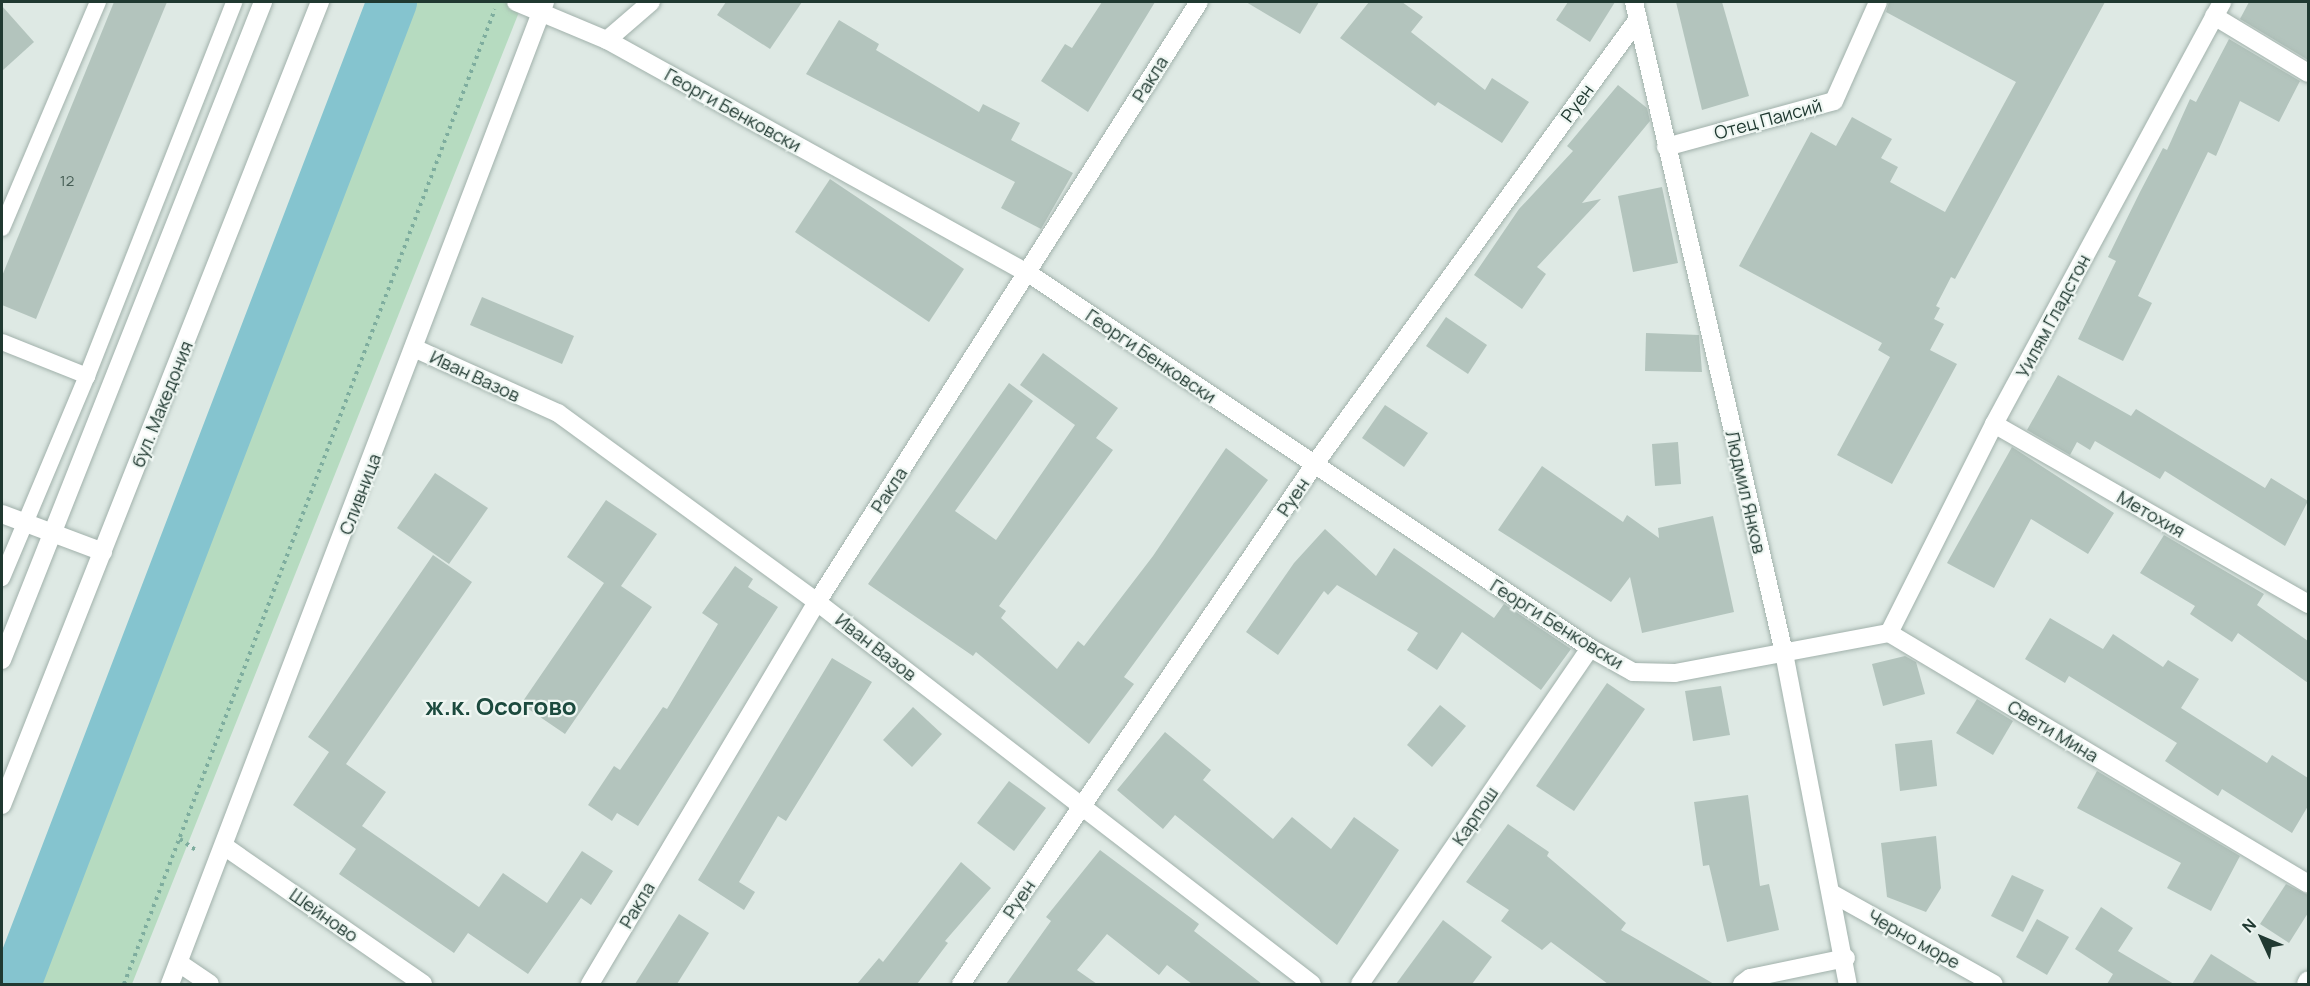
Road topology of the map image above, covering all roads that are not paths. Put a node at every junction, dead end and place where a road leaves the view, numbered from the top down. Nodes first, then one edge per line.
1 (98, 2) edge
2 (234, 2) edge
3 (263, 2) edge
4 (320, 2) edge
5 (516, 2) edge
6 (651, 2) edge
7 (1199, 2) edge
8 (1878, 2) edge
9 (543, 7) edge
10 (2218, 9) edge
11 (1636, 10) edge
12 (607, 40) junction
13 (2308, 73) edge
14 (1666, 147) junction
15 (2, 228) edge
16 (1028, 273) junction
17 (2, 342) edge
18 (416, 348) junction
19 (87, 376) junction
20 (1994, 424) junction
21 (1314, 465) junction
22 (2, 514) edge
23 (23, 524) junction
24 (51, 535) junction
25 (104, 552) junction
26 (2, 578) edge
27 (817, 602) junction
28 (2308, 604) edge
29 (1889, 633) junction
30 (1590, 648) junction
31 (1784, 653) junction
32 (2, 655) edge
33 (2, 805) edge
34 (1082, 806) junction
35 (224, 846) junction
36 (2308, 884) edge
37 (1833, 894) junction
38 (1846, 958) junction
39 (179, 963) junction
40 (2308, 980) edge
41 (170, 984) edge
42 (210, 984) edge
43 (423, 984) edge
44 (590, 984) edge
45 (961, 984) edge
46 (1312, 984) edge
47 (1360, 984) edge
48 (1742, 984) edge
49 (1848, 984) edge
50 (1994, 984) edge
51 (2306, 984) edge

1 - 15 lane
2 - 19 lane
3 - 24 street
4 - 25 street, бул. Македония
5 - 9 street, Георги Бенковски
6 - 12 street
7 - 16 street, Ракла
8 - 14 street, Отец Паисий
9 - 12 street, Георги Бенковски
9 - 18 street, Сливница
10 - 13 street
10 - 20 street, Уилям Гладстон
11 - 14 street, Людмил Янков
11 - 21 street, Руен
12 - 16 street, Георги Бенковски
14 - 31 street, Людмил Янков
16 - 21 street, Георги Бенковски
16 - 27 street, Ракла
17 - 19 lane
18 - 27 street, Иван Вазов
18 - 35 street, Сливница
19 - 23 lane
20 - 28 street, Метохия
20 - 29 street, Уилям Гладстон
21 - 30 street, Георги Бенковски
21 - 34 street, Руен
22 - 23 street
23 - 24 street
23 - 26 lane
24 - 25 street
24 - 32 street
25 - 33 street, бул. Македония
27 - 34 street, Иван Вазов
27 - 44 street, Ракла
29 - 31 street
29 - 36 street, Свети Мина
30 - 31 street, Георги Бенковски
30 - 47 street, Карпош
31 - 37 street, Людмил Янков
34 - 45 street, Руен
34 - 46 street, Иван Вазов
35 - 39 street, Сливница
35 - 43 street, Шейново
37 - 38 street, Людмил Янков
37 - 50 street, Черно море
38 - 48 street
38 - 49 street, Людмил Янков
39 - 41 street, Сливница
39 - 42 street
40 - 51 street

